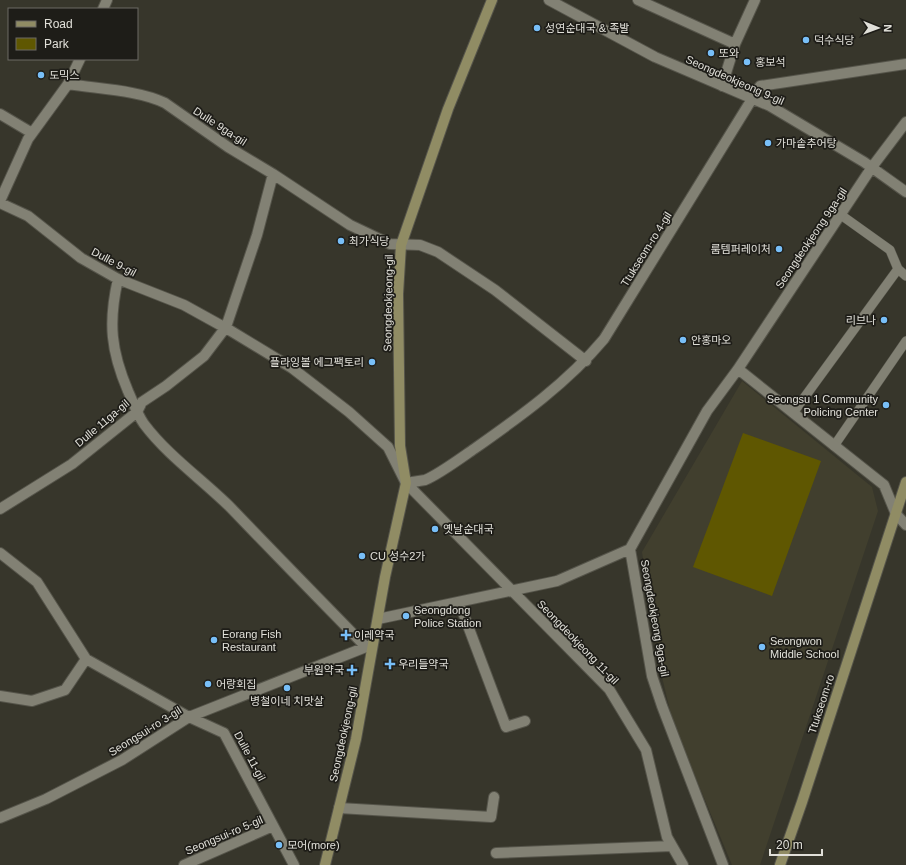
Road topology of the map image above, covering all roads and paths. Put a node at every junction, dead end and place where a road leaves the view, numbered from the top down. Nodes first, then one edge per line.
1 (492, 0) edge
2 (549, 0) edge
3 (638, 0) edge
4 (755, 0) edge
5 (735, 44) junction
6 (80, 60) edge
7 (906, 64) edge
8 (68, 84) junction
9 (722, 86) junction
10 (753, 99) junction
11 (0, 114) edge
12 (906, 122) edge
13 (32, 133) junction
14 (872, 167) junction
15 (273, 174) junction
16 (906, 192) edge
17 (0, 202) edge
18 (841, 215) junction
19 (401, 245) junction
20 (898, 269) junction
21 (906, 276) edge
22 (118, 279) junction
23 (226, 327) junction
24 (906, 341) edge
25 (586, 360) junction
26 (738, 369) junction
27 (137, 412) junction
28 (793, 413) junction
29 (834, 446) junction
30 (906, 482) edge
31 (406, 483) junction
32 (0, 509) edge
33 (896, 514) junction
34 (906, 525) edge
35 (630, 549) junction
36 (0, 553) edge
37 (513, 591) junction
38 (459, 602) junction
39 (378, 618) junction
40 (370, 645) junction
41 (86, 659) junction
42 (0, 696) edge
43 (189, 717) junction
44 (525, 721) dead end
45 (494, 797) dead end
46 (339, 808) junction
47 (0, 818) edge
48 (274, 826) junction
49 (672, 846) junction
50 (496, 853) dead end
51 (184, 865) edge
52 (294, 865) edge
53 (325, 865) edge
54 (683, 865) edge
55 (724, 865) edge
56 (780, 865) edge

1 - 19 street, Seongdeokjeong-gil
2 - 9 street, Seongdeokjeong 9-gil
3 - 5 street
4 - 5 street
5 - 9 street
6 - 8 street
7 - 10 street, Ttukseom-ro 4-gil
8 - 13 street
8 - 15 street, Dulle 9ga-gil
9 - 10 street, Seongdeokjeong 9-gil
10 - 14 street, Seongdeokjeong 9-gil
10 - 25 street, Ttukseom-ro 4-gil
11 - 13 street
12 - 14 street, Seongdeokjeong 9ga-gil
13 - 17 street
14 - 16 street, Seongdeokjeong 9-gil
14 - 18 street, Seongdeokjeong 9ga-gil
15 - 19 street, Dulle 9ga-gil
15 - 23 street
17 - 22 street, Dulle 9-gil
18 - 20 lane
18 - 26 street, Seongdeokjeong 9ga-gil
19 - 25 street, Dulle 9ga-gil
19 - 31 street, Seongdeokjeong-gil
20 - 21 lane
20 - 28 lane
22 - 23 street, Dulle 9-gil
22 - 27 street
23 - 27 street, Dulle 11ga-gil
23 - 31 street, Dulle 9-gil
24 - 29 lane
25 - 31 street, Ttukseom-ro 4-gil
26 - 28 street
26 - 35 street, Seongdeokjeong 9ga-gil
27 - 32 street, Dulle 11ga-gil
27 - 40 street
28 - 29 street
29 - 33 street
30 - 33 street, Ttukseom-ro
31 - 37 street, Seongdeokjeong 11-gil
31 - 39 street, Seongdeokjeong-gil
33 - 34 street
33 - 56 street, Ttukseom-ro
35 - 37 street, Seongdeokjeong 11-gil
35 - 55 street, Seongdeokjeong 9ga-gil
36 - 41 street, Dulle 11-gil
37 - 38 street
37 - 49 street, Seongdeokjeong 11-gil
38 - 39 street
38 - 44 street
39 - 40 street, Seongdeokjeong-gil
40 - 43 street, Seongsui-ro 3-gil
40 - 46 street, Seongdeokjeong-gil
41 - 42 street
41 - 43 street, Dulle 11-gil
43 - 47 street, Seongsui-ro 3-gil
43 - 48 street, Dulle 11-gil
45 - 46 street
46 - 53 street, Seongdeokjeong-gil
48 - 51 street, Seongsui-ro 5-gil
48 - 52 street, Dulle 11-gil
49 - 50 street
49 - 54 street, Seongdeokjeong 11-gil

